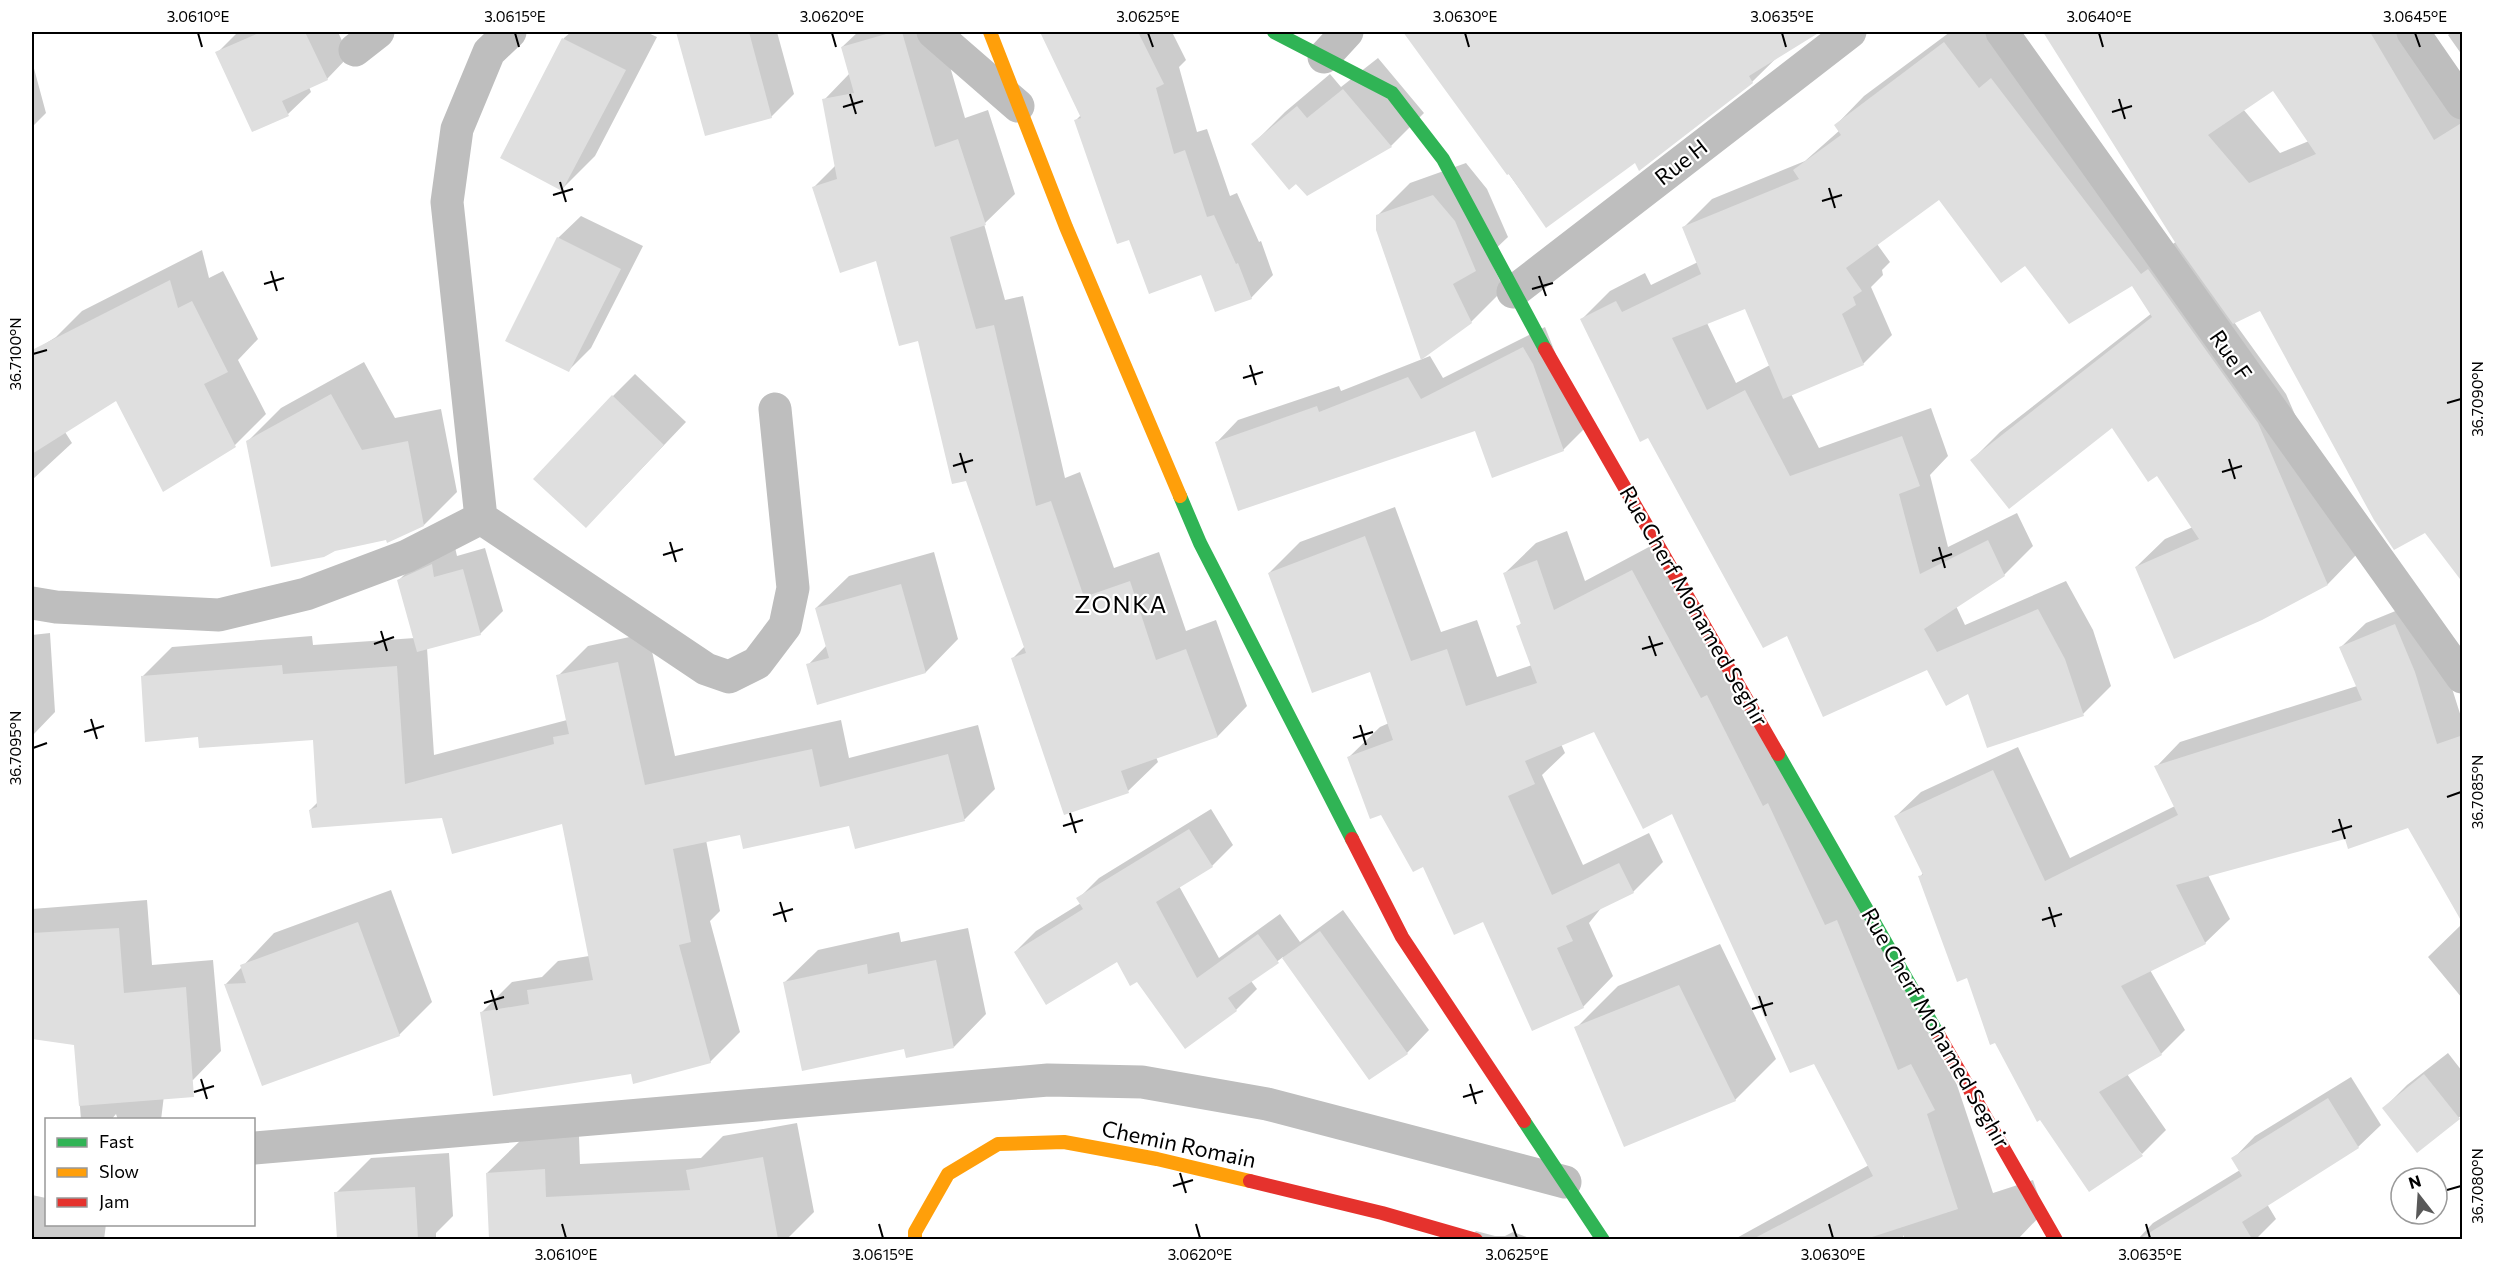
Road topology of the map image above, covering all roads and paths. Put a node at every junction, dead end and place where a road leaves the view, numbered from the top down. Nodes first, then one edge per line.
1 (510, 32) edge
2 (933, 32) edge
3 (990, 32) edge
4 (1274, 32) edge
5 (1347, 32) edge
6 (1850, 32) edge
7 (2002, 32) edge
8 (2413, 32) edge
9 (1324, 57) junction
10 (2463, 103) edge
11 (1018, 106) junction
12 (1513, 292) junction
13 (775, 408) dead end
14 (481, 518) junction
15 (32, 603) edge
16 (2463, 677) edge
17 (255, 1148) edge
18 (1565, 1182) junction
19 (915, 1239) edge
20 (1476, 1239) edge
21 (1603, 1239) edge
22 (2056, 1239) edge

1 - 14 street
2 - 11 street
3 - 11 street
4 - 9 street, Rue Cherf Mohamed Seghir
5 - 9 street
6 - 12 street, Rue H
7 - 16 street, Rue F
8 - 10 street
9 - 12 street, Rue Cherf Mohamed Seghir
11 - 18 street
12 - 22 street, Rue Cherf Mohamed Seghir
13 - 14 street
14 - 15 street
17 - 18 street
18 - 21 street
19 - 20 street, Chemin Romain

